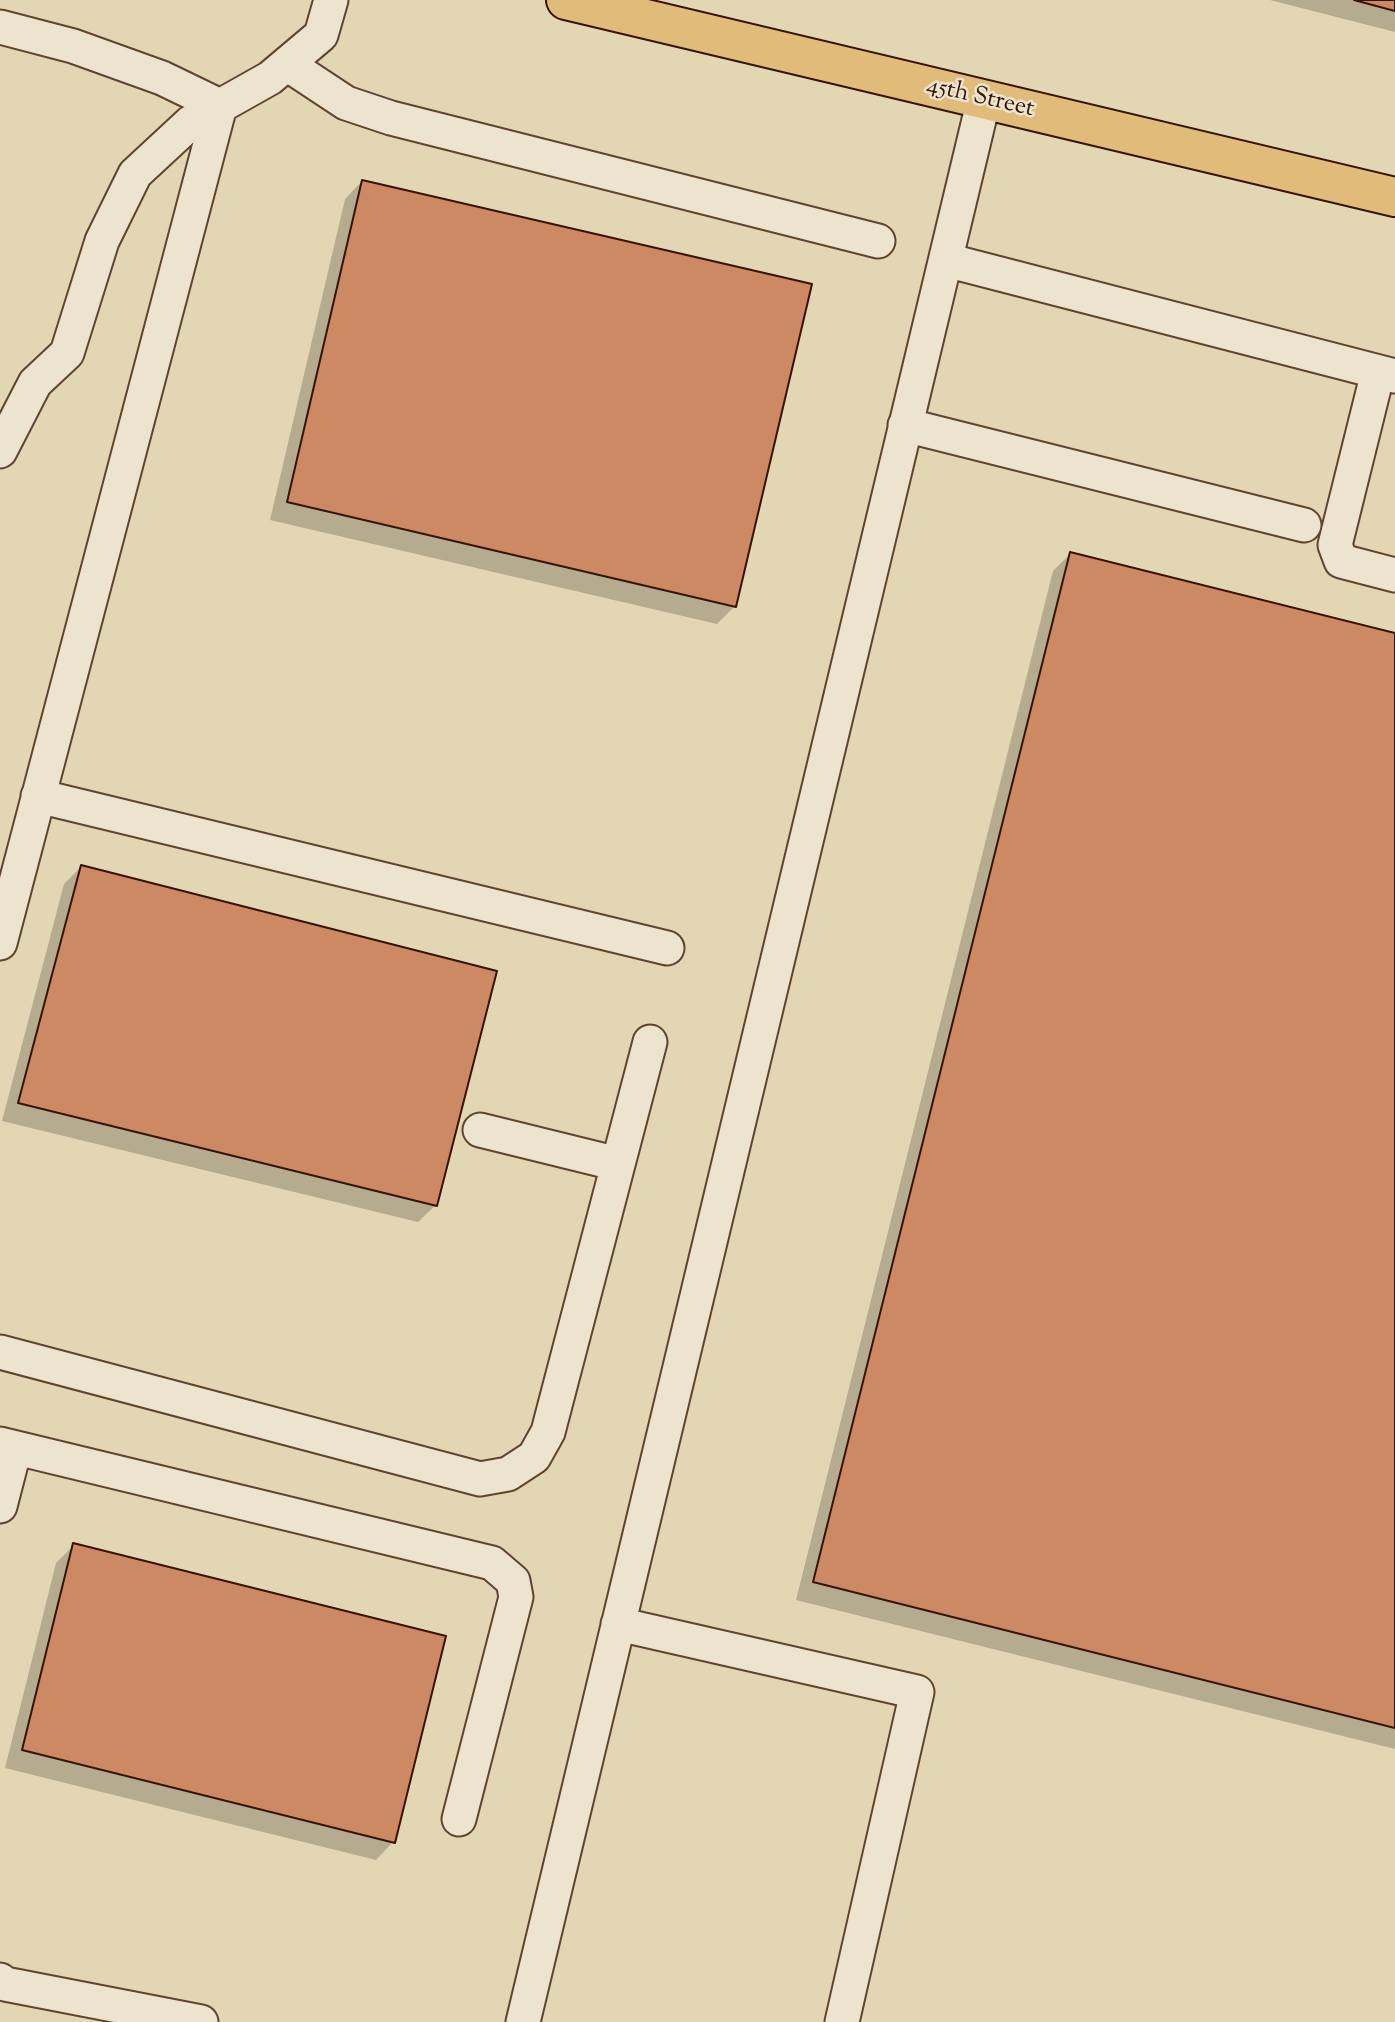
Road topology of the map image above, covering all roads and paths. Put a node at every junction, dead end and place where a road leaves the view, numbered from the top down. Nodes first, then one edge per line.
1 (331, 0) edge
2 (566, 0) edge
3 (0, 27) edge
4 (287, 64) junction
5 (984, 100) junction
6 (220, 106) junction
7 (1395, 197) edge
8 (878, 241) dead end
9 (946, 260) junction
10 (1387, 374) edge
11 (905, 425) junction
12 (0, 451) edge
13 (1304, 525) dead end
14 (1395, 575) edge
15 (38, 796) junction
16 (0, 943) edge
17 (667, 948) dead end
18 (650, 1042) dead end
19 (480, 1130) dead end
20 (618, 1164) junction
21 (0, 1352) edge
22 (7, 1446) edge
23 (0, 1506) edge
24 (618, 1624) junction
25 (459, 1819) dead end
26 (0, 1980) edge
27 (201, 2022) edge
28 (523, 2022) edge
29 (842, 2022) edge

1 - 4 lane
2 - 5 main road, 45th Street
3 - 6 lane
4 - 6 lane
4 - 8 lane
5 - 7 main road, 45th Street
5 - 9 lane
6 - 12 lane
6 - 15 lane
9 - 10 lane
9 - 11 lane
10 - 14 lane
11 - 13 lane
11 - 24 lane
15 - 16 lane
15 - 17 lane
18 - 20 lane
19 - 20 lane
20 - 21 lane
22 - 23 lane
22 - 25 lane
24 - 28 lane
24 - 29 lane
26 - 27 lane

